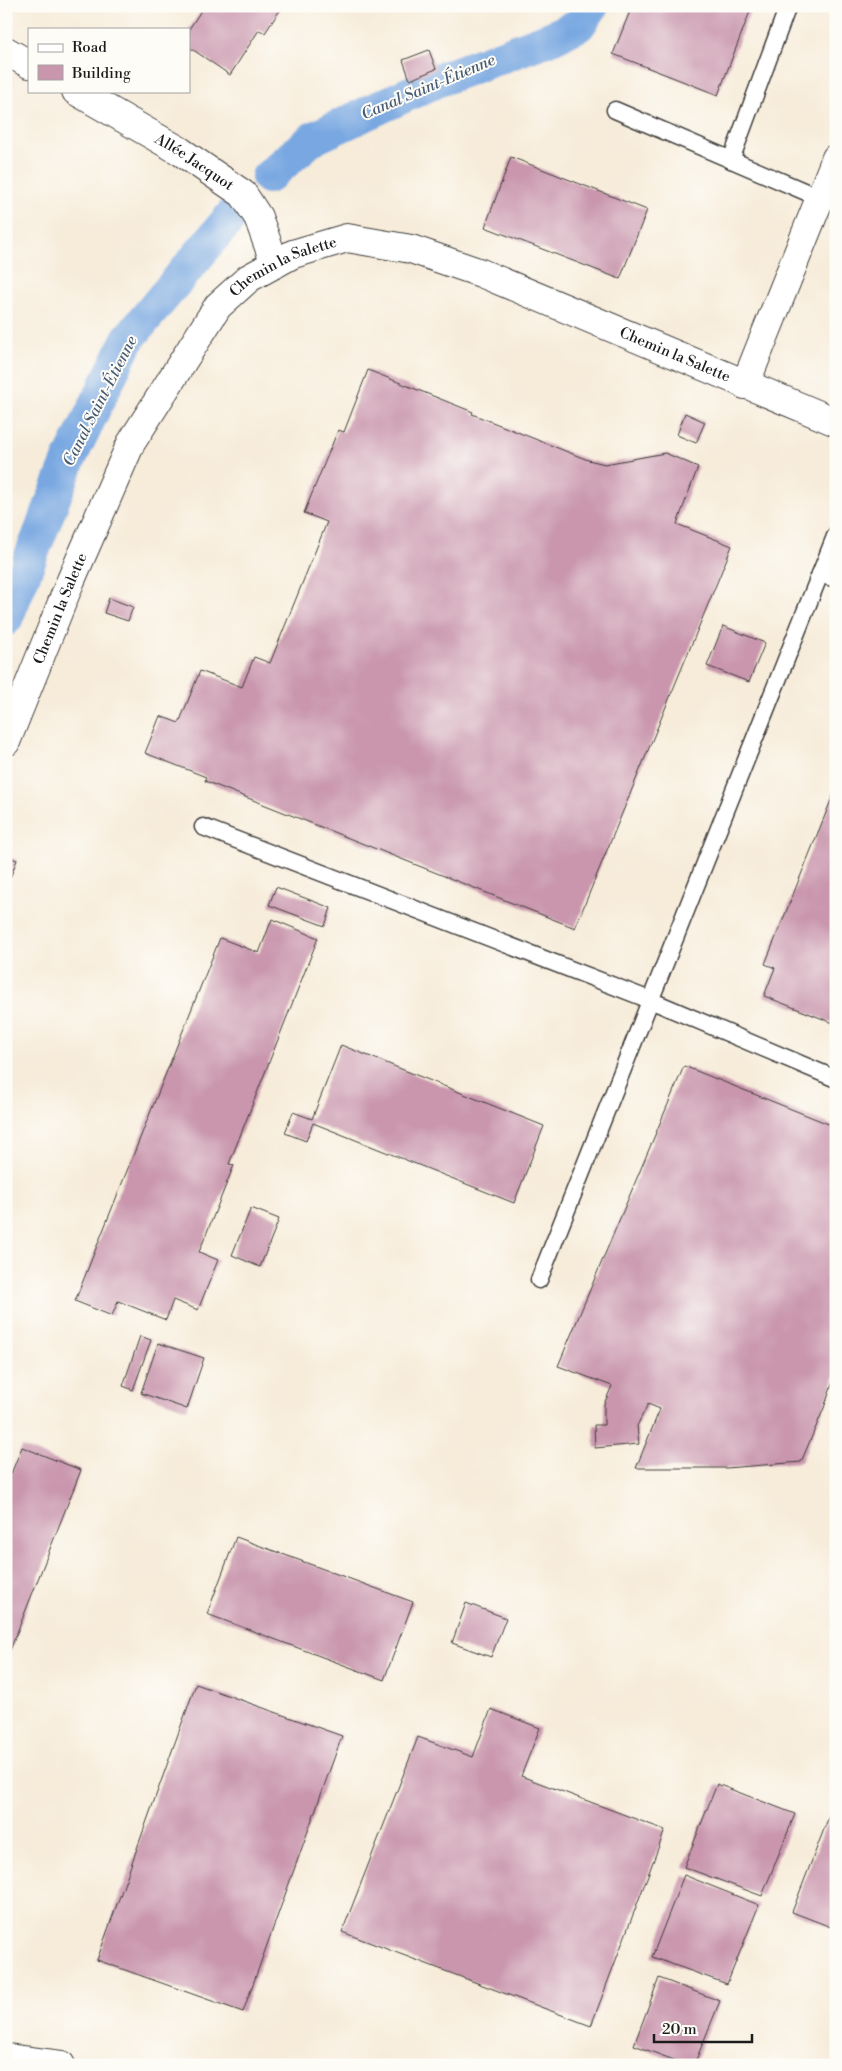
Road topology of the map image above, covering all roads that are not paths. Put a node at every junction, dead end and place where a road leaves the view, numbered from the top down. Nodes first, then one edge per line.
1 (788, 6) edge
2 (6, 51) edge
3 (28, 63) edge
4 (78, 92) edge
5 (615, 110) dead end
6 (836, 158) edge
7 (731, 160) junction
8 (820, 198) junction
9 (274, 264) junction
10 (745, 385) junction
11 (836, 422) edge
12 (836, 534) edge
13 (820, 574) junction
14 (836, 579) edge
15 (6, 742) edge
16 (203, 827) dead end
17 (650, 1000) junction
18 (836, 1079) edge
19 (539, 1280) dead end
20 (6, 2058) edge
21 (61, 2065) edge

1 - 7 lane
2 - 3 street
4 - 9 street, Allée Jacquot
5 - 7 lane
6 - 8 street
7 - 8 lane
8 - 10 street
9 - 10 street, Chemin la Salette
9 - 15 street, Chemin la Salette
10 - 11 street, Chemin la Salette
12 - 13 lane
13 - 14 lane
13 - 17 lane
16 - 17 lane
17 - 18 lane
17 - 19 lane
20 - 21 street

